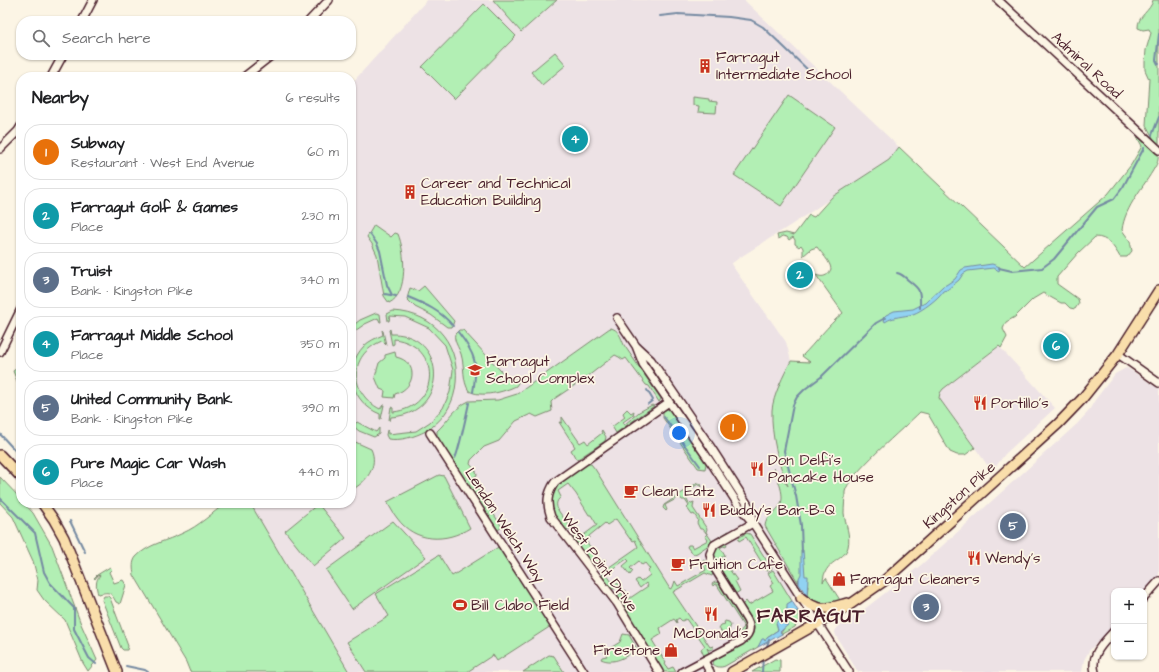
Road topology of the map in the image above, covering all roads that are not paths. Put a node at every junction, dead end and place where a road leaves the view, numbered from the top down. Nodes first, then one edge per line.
1 (93, 0) edge
2 (329, 0) edge
3 (998, 0) edge
4 (85, 16) edge
5 (314, 16) edge
6 (60, 60) edge
7 (266, 60) edge
8 (54, 72) edge
9 (250, 72) edge
10 (16, 132) edge
11 (0, 149) edge
12 (1159, 150) edge
13 (1159, 290) edge
14 (16, 318) edge
15 (617, 318) dead end
16 (636, 346) junction
17 (0, 352) edge
18 (1118, 354) junction
19 (1159, 383) edge
20 (669, 402) junction
21 (430, 433) dead end
22 (0, 455) edge
23 (16, 472) edge
24 (46, 508) edge
25 (753, 523) junction
26 (1159, 581) edge
27 (1147, 595) edge
28 (803, 599) junction
29 (856, 601) junction
30 (818, 624) junction
31 (1111, 634) edge
32 (704, 661) junction
33 (1094, 668) edge
34 (117, 672) edge
35 (584, 672) edge
36 (659, 672) edge
37 (682, 672) edge
38 (710, 672) edge
39 (732, 672) edge
40 (849, 672) edge

1 - 4 street
2 - 5 street
3 - 12 street, Admiral Road
6 - 8 street
7 - 9 street
10 - 11 street
13 - 18 main road, Kingston Pike
14 - 17 street
15 - 16 street
16 - 20 street
16 - 25 street
18 - 19 street
18 - 29 main road, Kingston Pike
20 - 25 street
20 - 36 street, West Point Drive
21 - 35 street, Lendon Welch Way
22 - 23 main road
24 - 34 main road
25 - 28 street
25 - 32 street
26 - 27 street
28 - 29 main road
28 - 30 street
29 - 30 main road, Kingston Pike
30 - 39 main road, Kingston Pike
30 - 40 street
31 - 33 street
32 - 37 street
32 - 38 street

